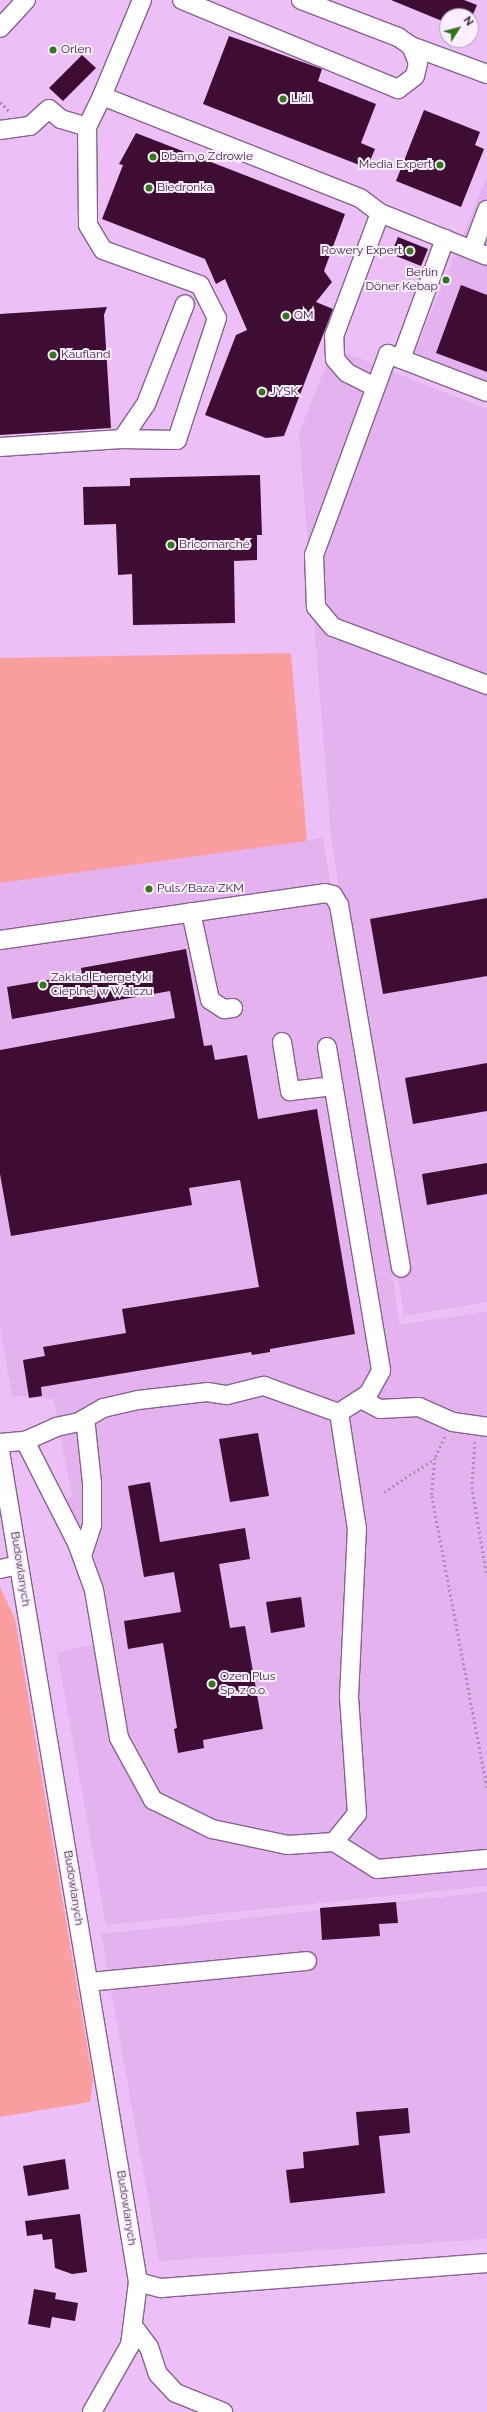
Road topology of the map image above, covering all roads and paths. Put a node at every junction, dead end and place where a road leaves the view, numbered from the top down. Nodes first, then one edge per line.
1 (26, 0) edge
2 (142, 0) edge
3 (182, 0) edge
4 (300, 0) edge
5 (0, 28) edge
6 (411, 46) junction
7 (487, 74) edge
8 (102, 96) junction
9 (88, 127) junction
10 (0, 130) edge
11 (487, 210) edge
12 (380, 213) junction
13 (445, 239) junction
14 (480, 253) edge
15 (185, 304) dead end
16 (401, 359) junction
17 (375, 387) junction
18 (487, 392) edge
19 (122, 439) junction
20 (0, 447) edge
21 (487, 684) edge
22 (191, 912) junction
23 (0, 940) edge
24 (233, 1008) dead end
25 (282, 1042) dead end
26 (327, 1047) dead end
27 (334, 1086) junction
28 (401, 1268) dead end
29 (361, 1399) junction
30 (339, 1414) junction
31 (86, 1418) junction
32 (453, 1422) junction
33 (482, 1426) edge
34 (25, 1441) junction
35 (0, 1444) edge
36 (0, 1451) edge
37 (435, 1458) junction
38 (384, 1492) dead end
39 (82, 1556) junction
40 (19, 1565) junction
41 (0, 1569) edge
42 (487, 1576) edge
43 (487, 1788) edge
44 (334, 1842) junction
45 (487, 1859) edge
46 (306, 1961) dead end
47 (89, 1982) junction
48 (487, 2263) edge
49 (138, 2282) junction
50 (133, 2326) junction
51 (92, 2412) edge
52 (223, 2412) edge

1 - 5 street
2 - 8 street
3 - 6 street
4 - 6 street
6 - 7 street
8 - 9 street
8 - 12 street
9 - 10 street
9 - 19 street
11 - 14 street
12 - 13 street
12 - 17 street
13 - 14 street
13 - 16 street
15 - 19 street
16 - 17 street
16 - 18 street
17 - 21 street
19 - 20 street
22 - 23 street
22 - 24 street
22 - 28 street
25 - 27 street
26 - 27 street
27 - 29 street
29 - 30 street
29 - 32 street
30 - 31 street
30 - 44 street
31 - 34 street
31 - 39 street
32 - 33 street
32 - 37 path
33 - 42 path
34 - 35 street
34 - 39 street
36 - 40 street, Budowlanych
37 - 38 path
37 - 43 path
39 - 44 street
40 - 41 street
40 - 47 street, Budowlanych
44 - 45 street
46 - 47 street
47 - 49 street, Budowlanych
48 - 49 street
49 - 50 street, Budowlanych
50 - 51 street, Budowlanych
50 - 52 street

